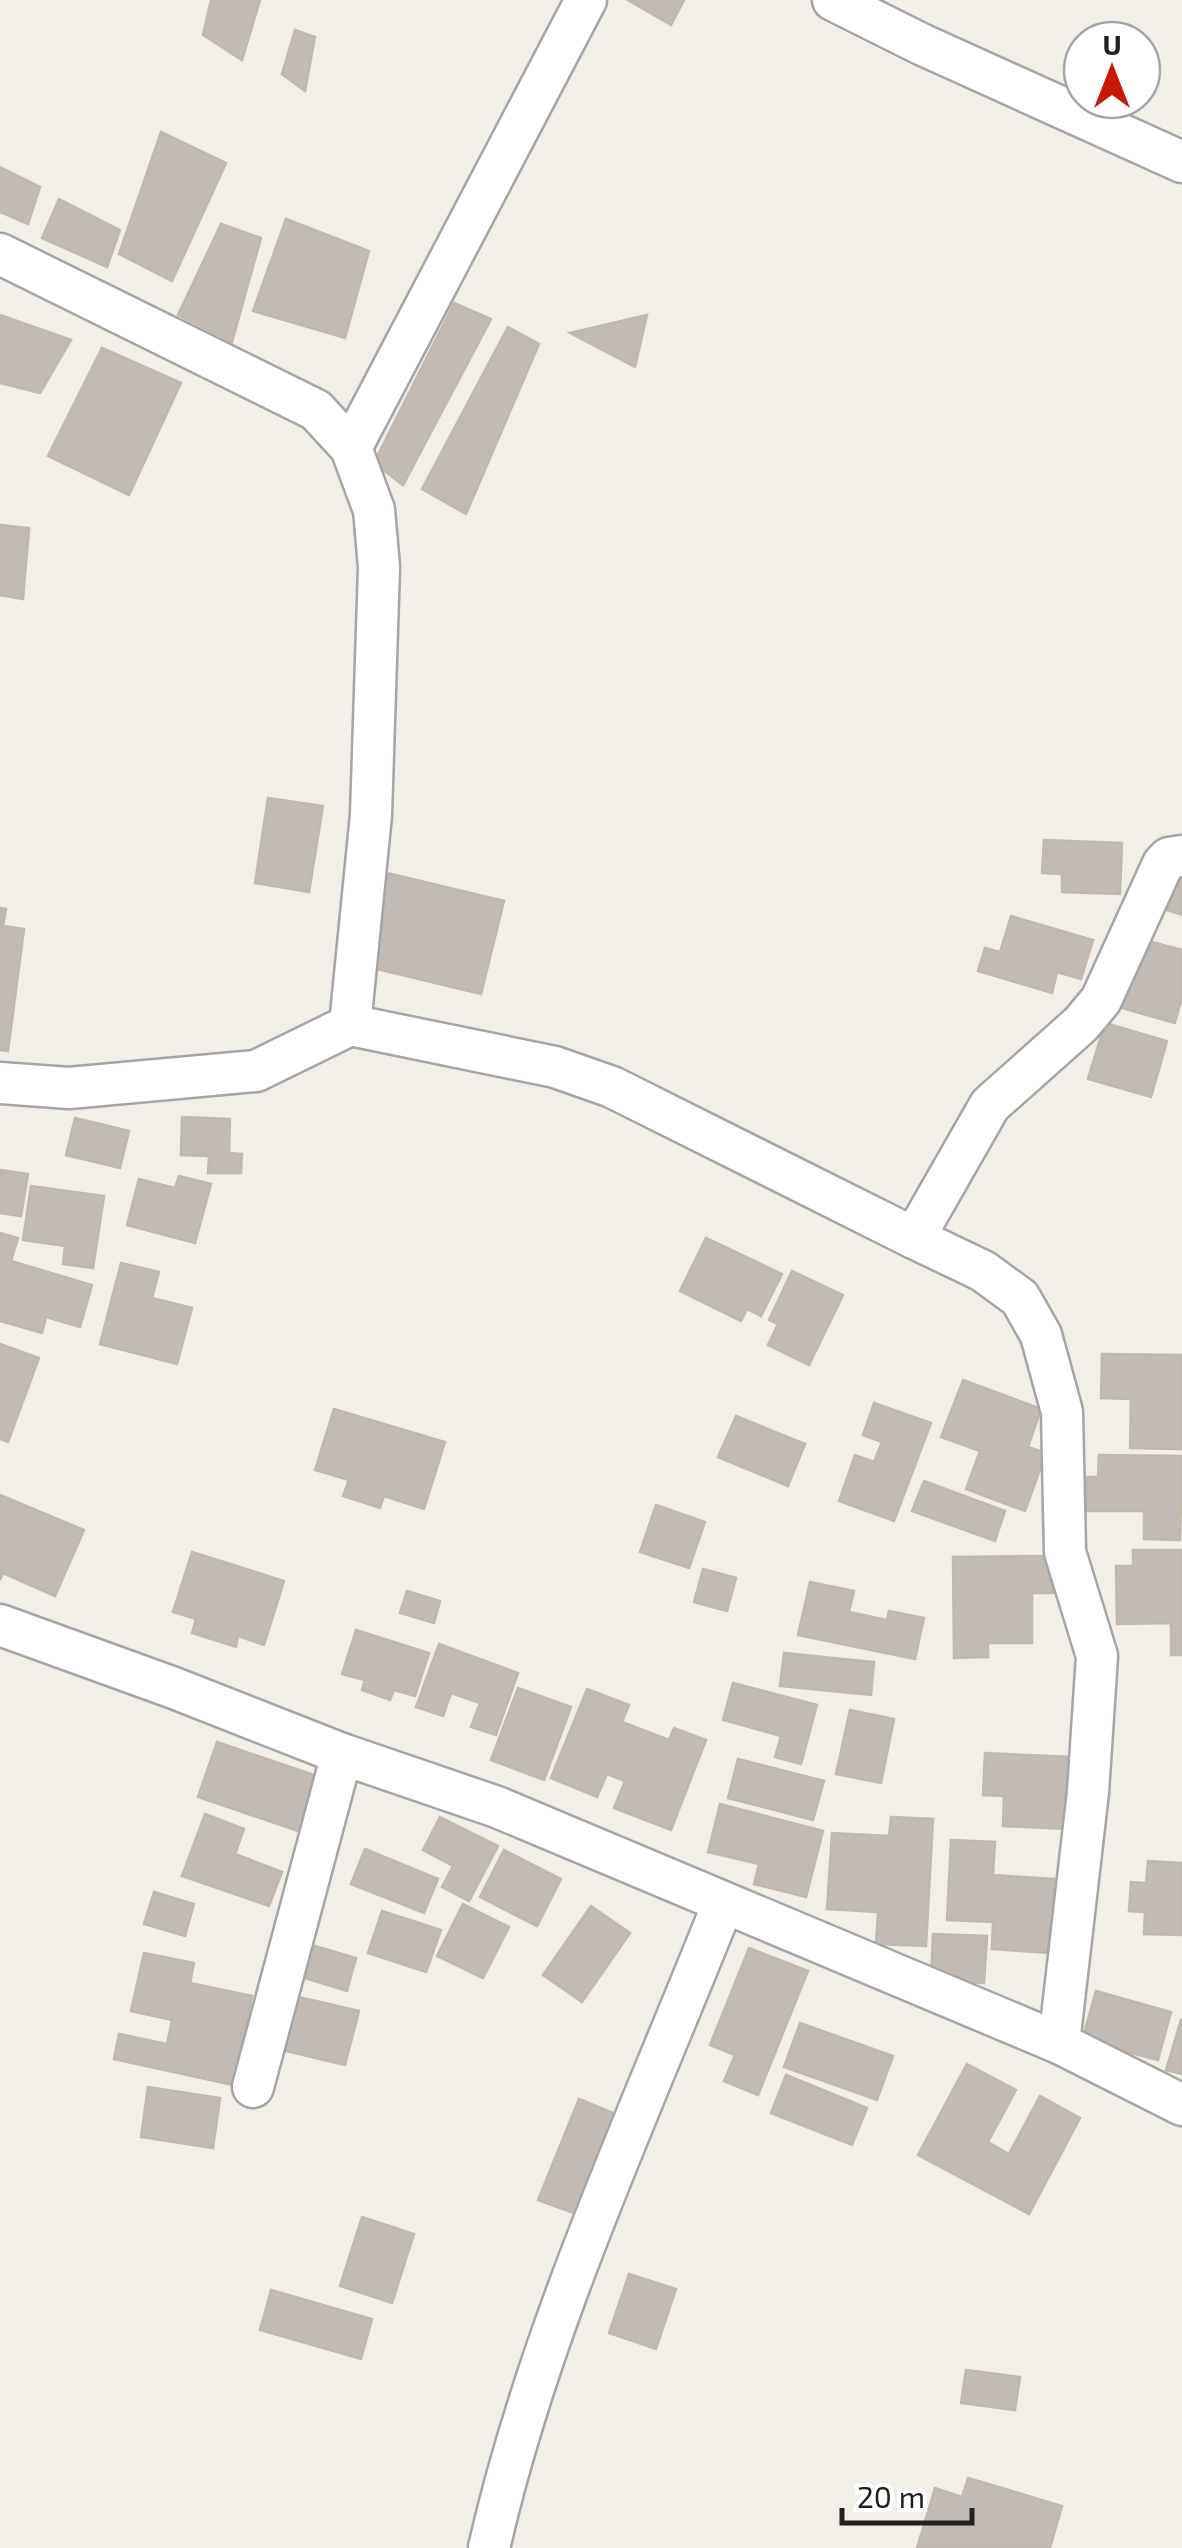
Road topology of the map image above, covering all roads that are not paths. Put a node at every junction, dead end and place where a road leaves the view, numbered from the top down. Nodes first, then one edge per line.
1 (586, 0) edge
2 (833, 0) edge
3 (1182, 162) edge
4 (0, 254) edge
5 (351, 448) junction
6 (1182, 856) edge
7 (350, 1025) junction
8 (0, 1083) edge
9 (914, 1238) junction
10 (0, 1625) edge
11 (342, 1754) junction
12 (724, 1904) junction
13 (1059, 2043) junction
14 (253, 2087) dead end
15 (1182, 2105) edge
16 (489, 2548) edge

1 - 5 street
2 - 3 street
4 - 5 street
5 - 7 street
6 - 9 street
7 - 8 street
7 - 9 street
9 - 13 street
10 - 11 street
11 - 12 street
11 - 14 street
12 - 13 street
12 - 16 street
13 - 15 street

